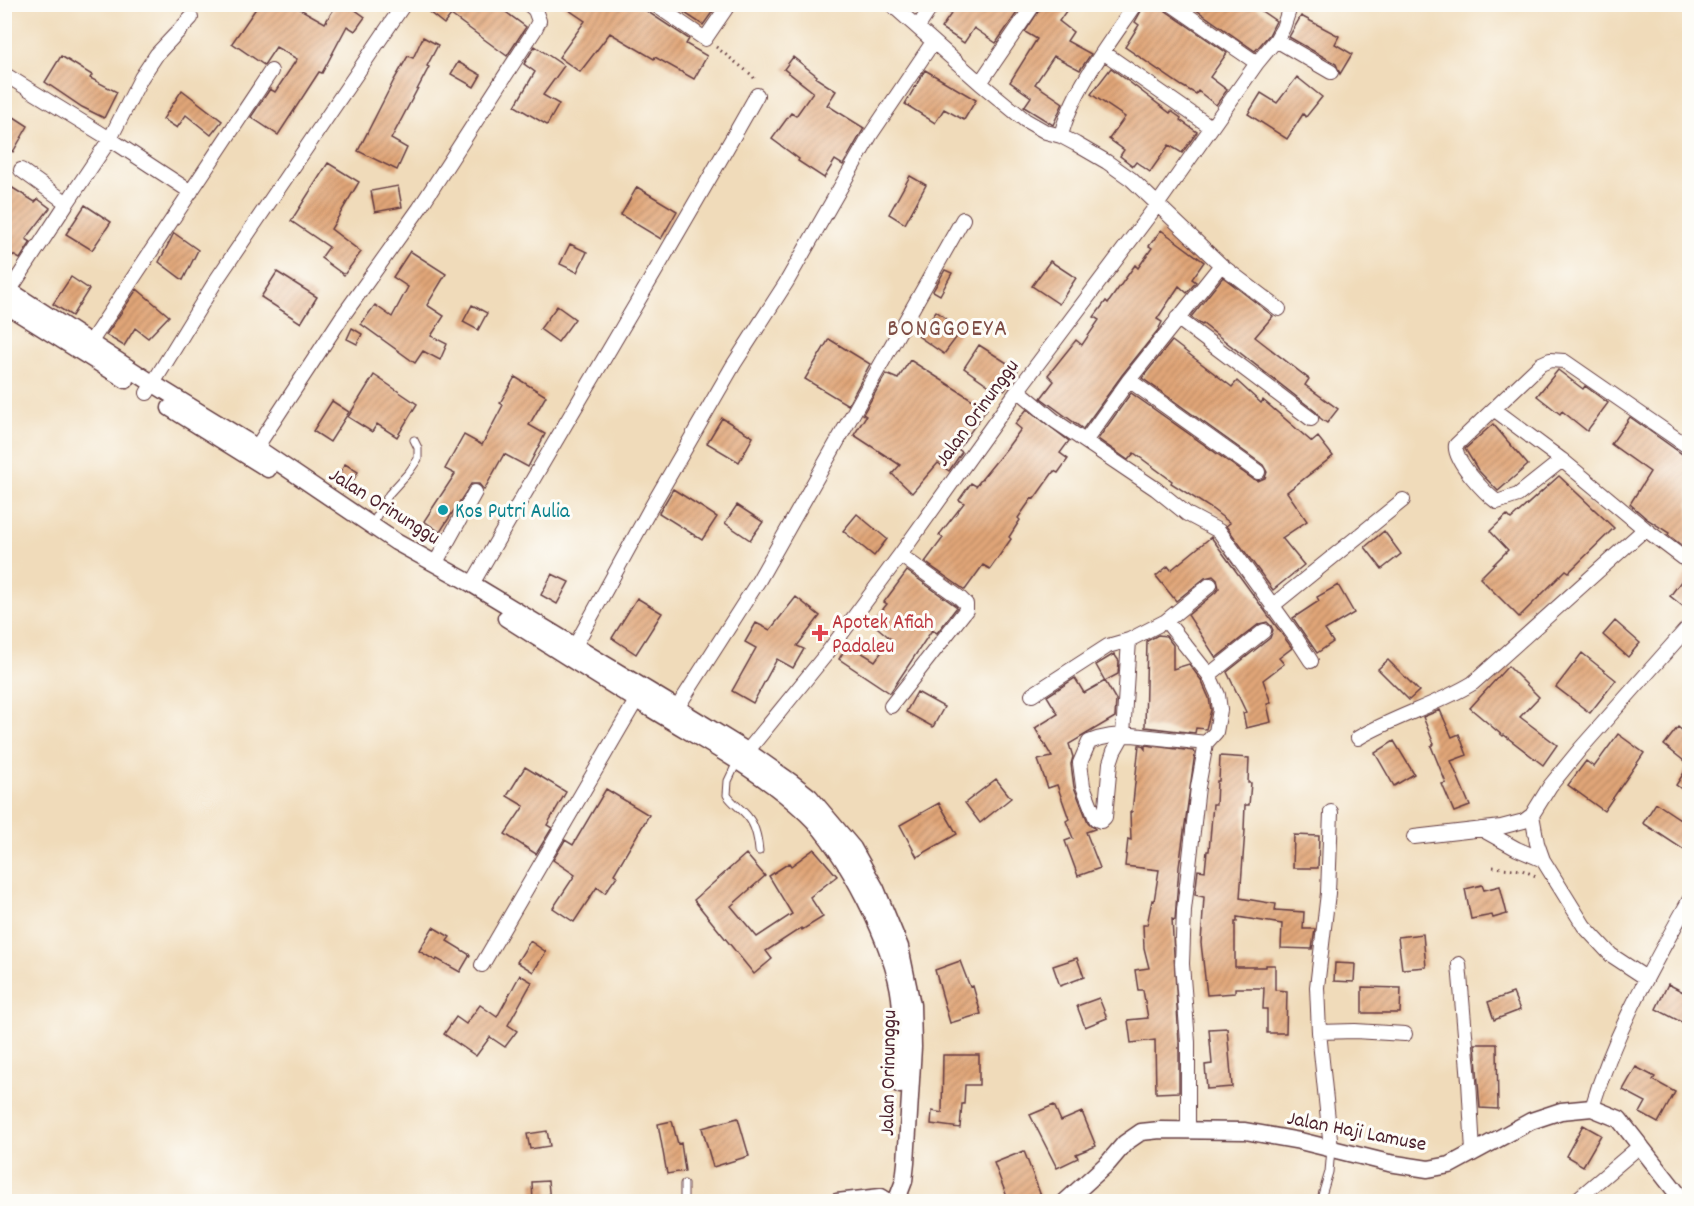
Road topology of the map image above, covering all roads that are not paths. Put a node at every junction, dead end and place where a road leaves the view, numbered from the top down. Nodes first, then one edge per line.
1 (404, 4) edge
2 (528, 4) edge
3 (654, 4) edge
4 (729, 4) edge
5 (891, 4) edge
6 (933, 4) edge
7 (1034, 4) edge
8 (1136, 4) edge
9 (1171, 4) edge
10 (1291, 4) edge
11 (190, 18) dead end
12 (918, 27) junction
13 (1276, 40) junction
14 (933, 42) junction
15 (1103, 51) junction
16 (1257, 63) junction
17 (271, 71) dead end
18 (1331, 72) dead end
19 (4, 74) edge
20 (980, 83) junction
21 (756, 95) road end
22 (1211, 128) junction
23 (1060, 136) junction
24 (110, 139) junction
25 (21, 170) dead end
26 (191, 192) junction
27 (67, 203) junction
28 (1157, 206) junction
29 (963, 219) dead end
30 (1221, 265) junction
31 (6, 294) edge
32 (1279, 309) dead end
33 (1177, 318) junction
34 (90, 343) junction
35 (1128, 380) junction
36 (149, 388) junction
37 (1018, 390) junction
38 (1495, 410) junction
39 (1311, 419) dead end
40 (414, 440) dead end
41 (1086, 440) junction
42 (256, 448) junction
43 (1689, 448) edge
44 (1562, 460) junction
45 (1258, 472) dead end
46 (474, 492) dead end
47 (1404, 500) dead end
48 (372, 525) junction
49 (1645, 529) junction
50 (394, 544) junction
51 (411, 555) junction
52 (900, 555) junction
53 (1689, 563) edge
54 (435, 564) junction
55 (472, 584) junction
56 (1210, 585) dead end
57 (1272, 606) junction
58 (1166, 621) junction
59 (1689, 626) edge
60 (1264, 631) dead end
61 (1129, 640) junction
62 (575, 646) junction
63 (1311, 661) dead end
64 (1209, 675) junction
65 (640, 694) junction
66 (1032, 695) dead end
67 (891, 706) dead end
68 (677, 708) junction
69 (1123, 735) junction
70 (1358, 738) dead end
71 (1206, 743) junction
72 (740, 759) junction
73 (1331, 812) dead end
74 (1532, 815) junction
75 (1481, 829) junction
76 (1414, 837) dead end
77 (759, 851) dead end
78 (1544, 860) junction
79 (1689, 899) edge
80 (1460, 964) dead end
81 (482, 965) dead end
82 (1646, 978) junction
83 (1319, 1032) junction
84 (1405, 1034) dead end
85 (1592, 1108) junction
86 (1188, 1131) junction
87 (1641, 1145) junction
88 (1331, 1149) junction
89 (1473, 1152) junction
90 (684, 1184) dead end
91 (684, 1202) edge
92 (837, 1202) edge
93 (889, 1202) edge
94 (896, 1202) edge
95 (1065, 1202) edge
96 (1320, 1202) edge
97 (1574, 1202) edge
98 (1684, 1202) edge

1 - 36 street
2 - 42 street
3 - 4 street
5 - 12 street
6 - 12 street
7 - 20 street
8 - 15 street
9 - 16 street
10 - 13 street, Jalan Orinunggu
11 - 24 street
12 - 14 street
13 - 16 street, Jalan Orinunggu
13 - 18 street
14 - 20 street
14 - 62 street
15 - 22 street
15 - 23 street
16 - 22 street, Jalan Orinunggu
17 - 26 street
19 - 24 street
20 - 23 street
21 - 55 street
22 - 28 street, Jalan Orinunggu
23 - 28 street
24 - 26 street
24 - 27 street
25 - 27 street
26 - 34 street
27 - 31 street
28 - 30 street
28 - 37 street, Jalan Orinunggu
29 - 68 street
30 - 32 street
30 - 33 street
31 - 34 street, Jalan Orinunggu
31 - 36 street, Jalan Orinunggu
33 - 35 street
33 - 39 street
34 - 36 street, Jalan Orinunggu
35 - 41 street
35 - 45 street
36 - 42 street, Jalan Orinunggu
36 - 50 street, Jalan Orinunggu
37 - 41 street
37 - 52 street, Jalan Orinunggu
38 - 43 street
38 - 44 street
38 - 44 street
40 - 48 lane
41 - 57 street
42 - 48 street, Jalan Orinunggu
44 - 49 street
46 - 54 street
47 - 57 street
48 - 50 street, Jalan Orinunggu
49 - 53 street
49 - 70 street
50 - 51 street, Jalan Orinunggu
51 - 54 street, Jalan Orinunggu
51 - 65 street, Jalan Orinunggu
52 - 67 street
52 - 72 street, Jalan Orinunggu
54 - 55 street, Jalan Orinunggu
55 - 62 street, Jalan Orinunggu
56 - 58 street
57 - 63 street
58 - 61 street
58 - 64 street
59 - 74 street
60 - 64 street
61 - 66 street
61 - 69 street
62 - 65 street, Jalan Orinunggu
64 - 71 street
65 - 68 street, Jalan Orinunggu
65 - 72 street, Jalan Orinunggu
65 - 81 street
68 - 72 street, Jalan Orinunggu
69 - 69 street
69 - 71 street
71 - 86 street
72 - 77 lane
72 - 94 street, Jalan Orinunggu
73 - 83 street
74 - 75 street
74 - 78 street
75 - 76 street
75 - 78 street
78 - 82 street
79 - 82 street
80 - 89 street
82 - 85 street
83 - 84 street
83 - 88 street
85 - 87 street, Jalan Haji Lamuse
85 - 89 street, Jalan Haji Lamuse
86 - 88 street, Jalan Haji Lamuse
86 - 95 street, Jalan Haji Lamuse
87 - 97 street
87 - 98 street, Jalan Haji Lamuse
88 - 89 street, Jalan Haji Lamuse
88 - 96 lane
90 - 91 lane
92 - 93 street

